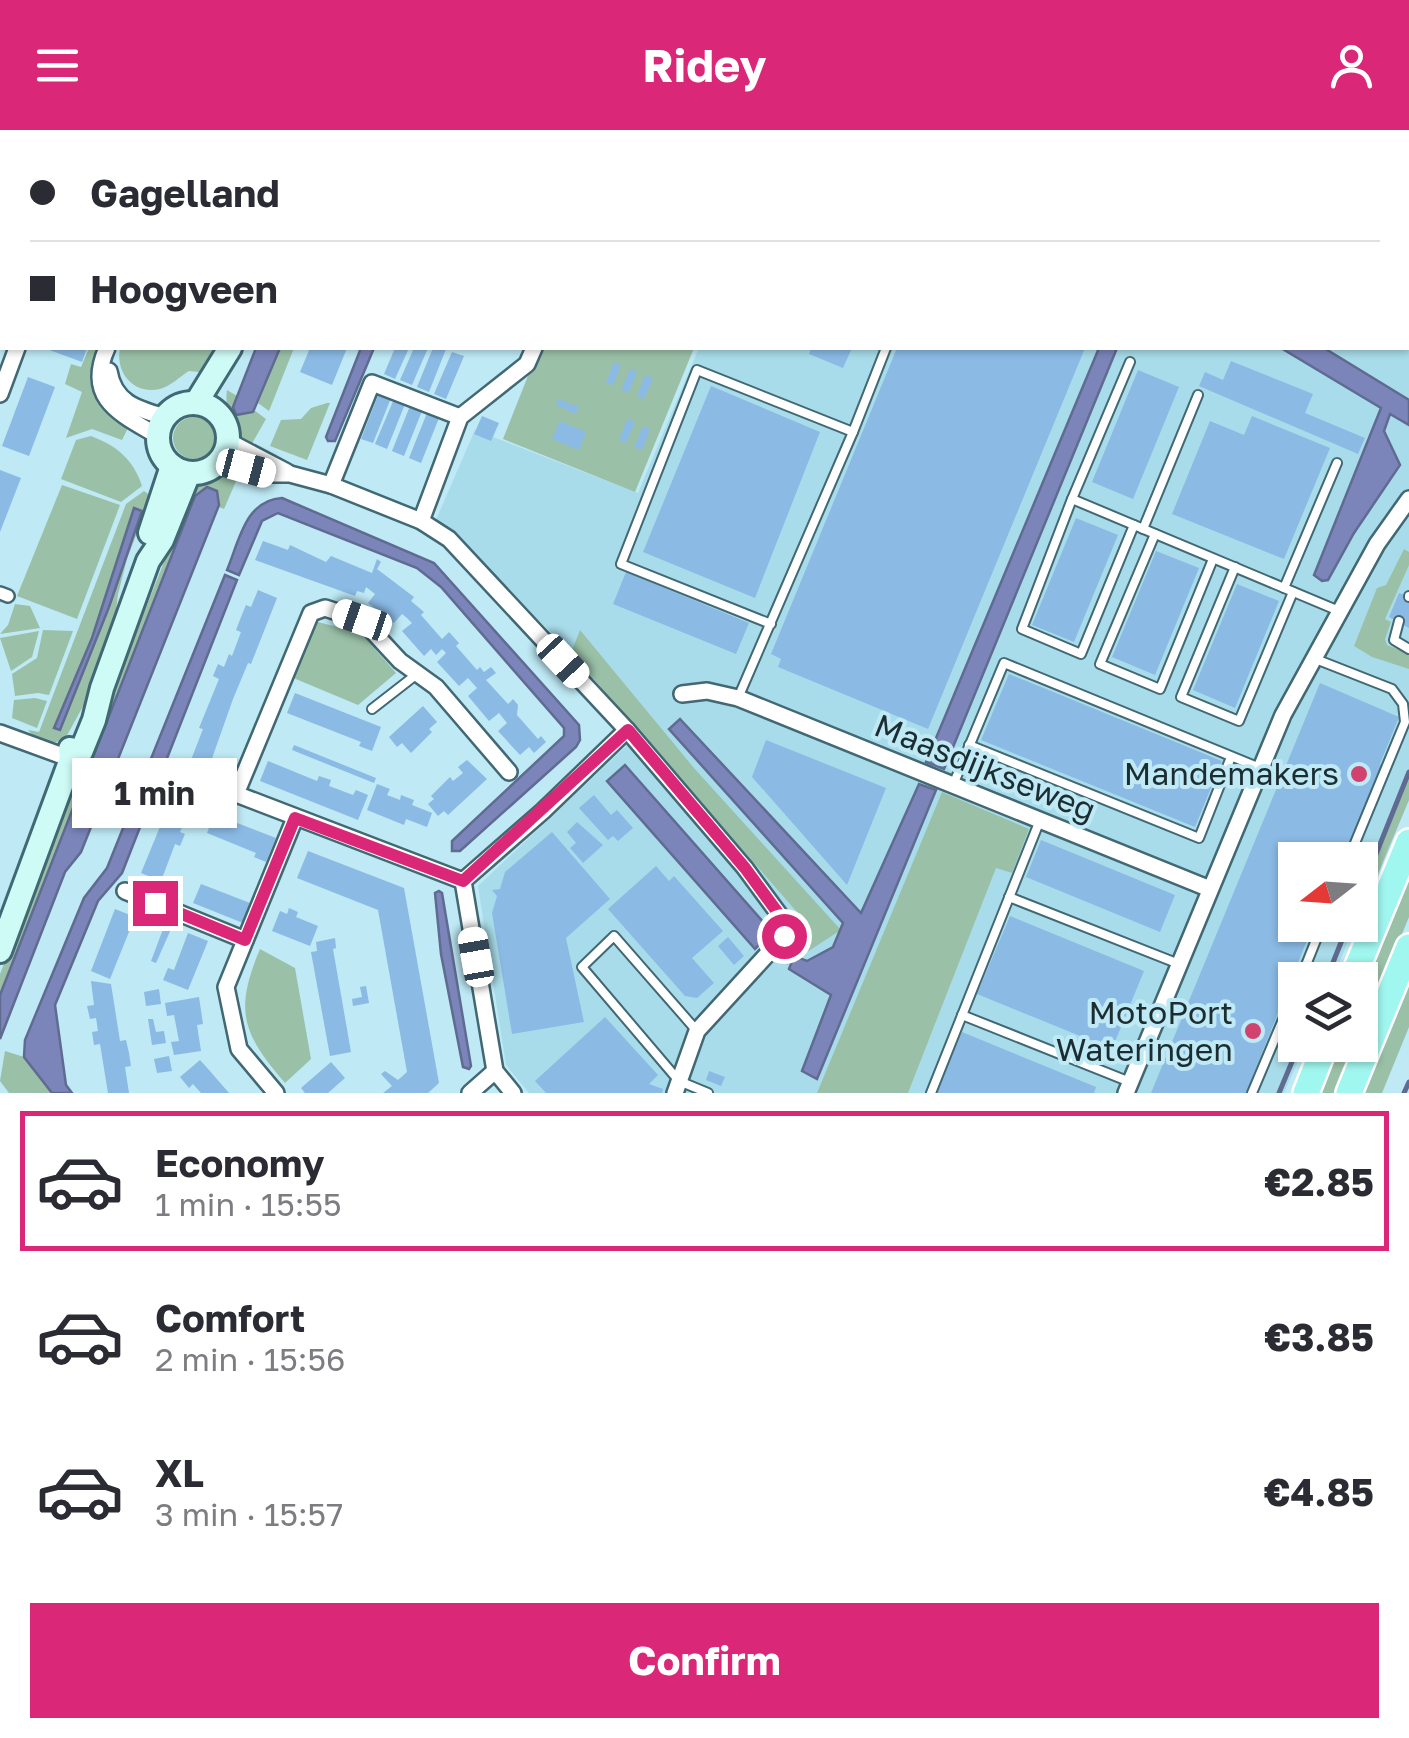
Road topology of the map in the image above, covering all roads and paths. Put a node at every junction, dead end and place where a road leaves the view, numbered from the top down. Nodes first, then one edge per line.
1 (16, 350) edge
2 (108, 350) edge
3 (230, 350) edge
4 (533, 350) edge
5 (885, 350) edge
6 (1130, 362) dead end
7 (0, 394) edge
8 (1198, 395) dead end
9 (205, 406) junction
10 (460, 417) junction
11 (162, 426) junction
12 (853, 432) junction
13 (224, 450) junction
14 (1338, 463) dead end
15 (181, 469) junction
16 (331, 485) junction
17 (1409, 499) edge
18 (1072, 500) junction
19 (422, 521) junction
20 (1138, 527) junction
21 (1154, 534) junction
22 (1214, 559) junction
23 (1235, 568) junction
24 (1288, 590) junction
25 (1339, 611) junction
26 (1399, 621) dead end
27 (770, 624) junction
28 (1409, 648) edge
29 (1314, 658) junction
30 (417, 674) junction
31 (682, 694) dead end
32 (738, 698) junction
33 (372, 709) dead end
34 (628, 730) junction
35 (0, 733) edge
36 (970, 746) junction
37 (1231, 757) junction
38 (71, 760) junction
39 (1260, 768) junction
40 (509, 772) dead end
41 (953, 784) junction
42 (295, 818) junction
43 (1040, 820) junction
44 (1355, 842) edge
45 (1409, 842) edge
46 (463, 881) junction
47 (1210, 888) junction
48 (125, 891) dead end
49 (1010, 898) junction
50 (5, 922) edge
51 (245, 940) junction
52 (1409, 947) edge
53 (0, 951) edge
54 (1359, 962) edge
55 (1179, 964) junction
56 (962, 1014) junction
57 (696, 1031) junction
58 (1278, 1031) edge
59 (1318, 1062) edge
60 (495, 1071) junction
61 (677, 1087) edge
62 (1128, 1088) edge
63 (270, 1091) edge
64 (470, 1093) edge
65 (513, 1093) edge
66 (708, 1093) edge
67 (931, 1093) edge
68 (1252, 1093) edge
69 (1306, 1093) edge
70 (1350, 1093) edge

1 - 7 street
2 - 11 street
3 - 9 main road
4 - 10 street
5 - 12 lane
6 - 18 lane
8 - 20 lane
9 - 11 main road
9 - 13 main road
10 - 16 street
10 - 19 street
11 - 15 main road
12 - 27 lane
12 - 27 lane
13 - 15 main road
13 - 16 street
14 - 24 lane
15 - 38 main road
16 - 19 street
17 - 25 street
18 - 20 lane
18 - 20 lane
19 - 34 street
20 - 21 lane
21 - 22 lane
21 - 22 lane
22 - 23 lane
23 - 24 lane
23 - 24 lane
24 - 25 lane
25 - 29 street
26 - 28 lane
27 - 32 lane
29 - 39 street
29 - 44 lane
30 - 33 lane
30 - 40 street
30 - 42 street
31 - 32 street, Maasdijkseweg
32 - 41 street, Maasdijkseweg
34 - 46 street
34 - 57 street
35 - 38 street
36 - 37 lane
36 - 37 lane
36 - 41 lane
37 - 39 lane
38 - 50 main road
39 - 47 street
41 - 43 street, Maasdijkseweg
42 - 46 street
42 - 51 street
43 - 47 street, Maasdijkseweg
43 - 49 lane
45 - 54 main road
46 - 60 street
47 - 55 street
48 - 51 street
49 - 55 lane
49 - 56 lane
50 - 53 main road
51 - 63 street
52 - 70 main road
55 - 62 street
56 - 62 lane
56 - 67 lane
57 - 61 street
57 - 61 lane
58 - 68 lane
59 - 69 main road
60 - 64 street
60 - 65 street
61 - 66 lane

